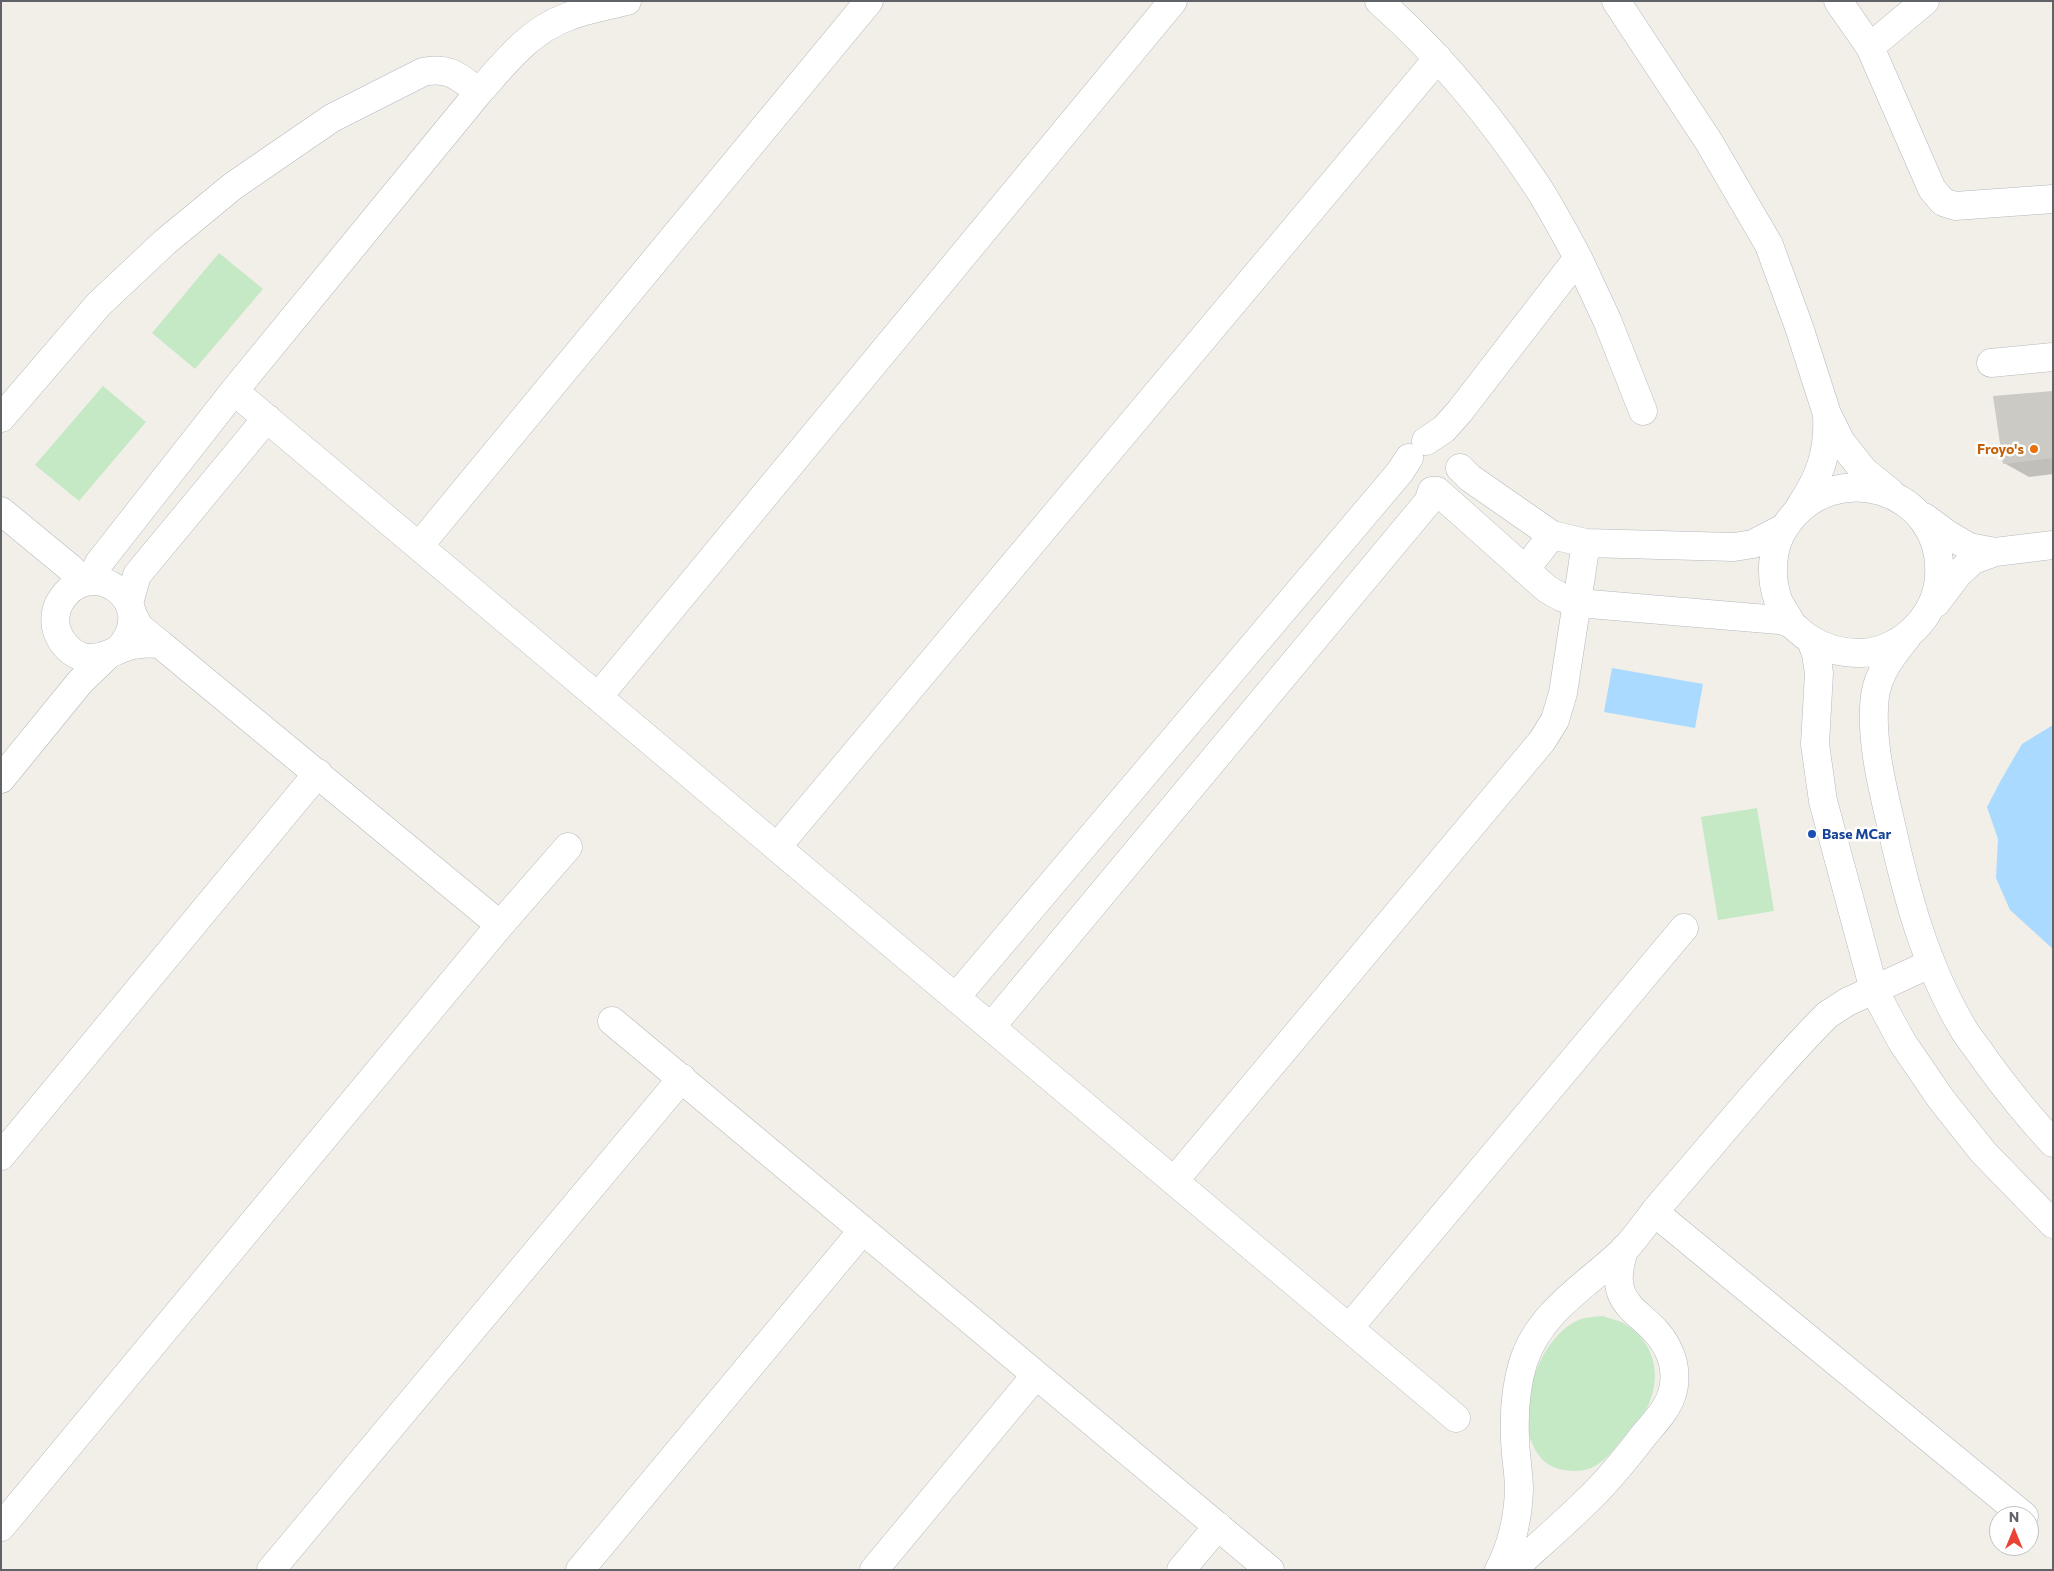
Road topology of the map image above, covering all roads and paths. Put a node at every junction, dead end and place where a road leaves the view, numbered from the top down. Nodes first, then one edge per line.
1 (627, 1) edge
2 (869, 1) edge
3 (1173, 1) edge
4 (1379, 1) edge
5 (1616, 1) edge
6 (1838, 1) edge
7 (1925, 1) edge
8 (1870, 47) junction
9 (1438, 58) junction
10 (478, 92) junction
11 (2053, 199) edge
12 (1578, 258) junction
13 (2053, 357) edge
14 (1991, 363) dead end
15 (234, 391) junction
16 (1460, 411) junction
17 (1643, 411) dead end
18 (1827, 414) junction
19 (1, 418) edge
20 (267, 418) junction
21 (1417, 449) junction
22 (1460, 464) junction
23 (1434, 491) junction
24 (1893, 495) junction
25 (1, 511) edge
26 (1916, 512) junction
27 (1790, 520) junction
28 (1552, 535) junction
29 (1586, 543) junction
30 (2053, 545) edge
31 (419, 546) junction
32 (1995, 552) junction
33 (1525, 570) junction
34 (87, 582) junction
35 (1578, 603) junction
36 (131, 609) junction
37 (1919, 624) junction
38 (1801, 631) junction
39 (160, 644) junction
40 (70, 651) junction
41 (112, 654) junction
42 (80, 682) junction
43 (598, 697) junction
44 (1178, 734) junction
45 (1212, 761) junction
46 (318, 773) junction
47 (1, 778) edge
48 (568, 847) dead end
49 (777, 847) junction
50 (500, 925) junction
51 (1684, 928) dead end
52 (1930, 964) junction
53 (1874, 990) junction
54 (956, 997) junction
55 (612, 1021) dead end
56 (991, 1027) junction
57 (682, 1078) junction
58 (2053, 1143) edge
59 (1, 1156) edge
60 (1174, 1181) junction
61 (1654, 1212) junction
62 (2053, 1224) edge
63 (863, 1230) junction
64 (1625, 1248) junction
65 (1349, 1328) junction
66 (1036, 1375) junction
67 (1456, 1418) dead end
68 (2012, 1506) edge
69 (1218, 1526) junction
70 (1, 1527) edge
71 (270, 1570) edge
72 (580, 1570) edge
73 (874, 1570) edge
74 (1181, 1570) edge
75 (1270, 1570) edge
76 (1499, 1570) edge
77 (1512, 1570) edge

1 - 10 street
2 - 31 street
3 - 43 street
4 - 9 street
5 - 18 street
6 - 8 street
7 - 8 street
8 - 11 street
9 - 12 street
9 - 49 street
10 - 15 street
10 - 19 street
12 - 16 street
12 - 17 street
13 - 14 street
15 - 20 street
15 - 34 street
16 - 21 street
16 - 22 street
18 - 24 street
18 - 27 street
20 - 31 street
20 - 36 street
21 - 22 street
21 - 23 street
21 - 44 street
22 - 23 street
22 - 28 street
23 - 33 street
23 - 45 street
24 - 26 street
24 - 27 street
25 - 34 street
26 - 32 street
26 - 37 street
27 - 29 street
27 - 38 street
28 - 29 street
28 - 33 street
29 - 35 street
30 - 32 street
31 - 43 street
32 - 37 street
33 - 35 street
34 - 36 street
34 - 40 street
35 - 38 street
35 - 60 street
36 - 39 street
36 - 41 street
37 - 38 street
37 - 52 street
38 - 53 street
39 - 41 street
39 - 46 street
40 - 41 street
40 - 42 street
41 - 42 street
42 - 47 street
43 - 49 street
44 - 45 street
44 - 54 street
45 - 56 street
46 - 50 street
46 - 59 street
48 - 50 street
49 - 54 street
50 - 70 street
51 - 65 street
52 - 53 street
52 - 58 street
53 - 61 street
53 - 62 street
54 - 56 street
55 - 57 street
56 - 60 street
57 - 63 street
57 - 71 street
60 - 65 street
61 - 64 street
61 - 68 street
63 - 66 street
63 - 72 street
64 - 76 street
64 - 77 street
65 - 67 street
66 - 69 street
66 - 73 street
69 - 74 street
69 - 75 street

